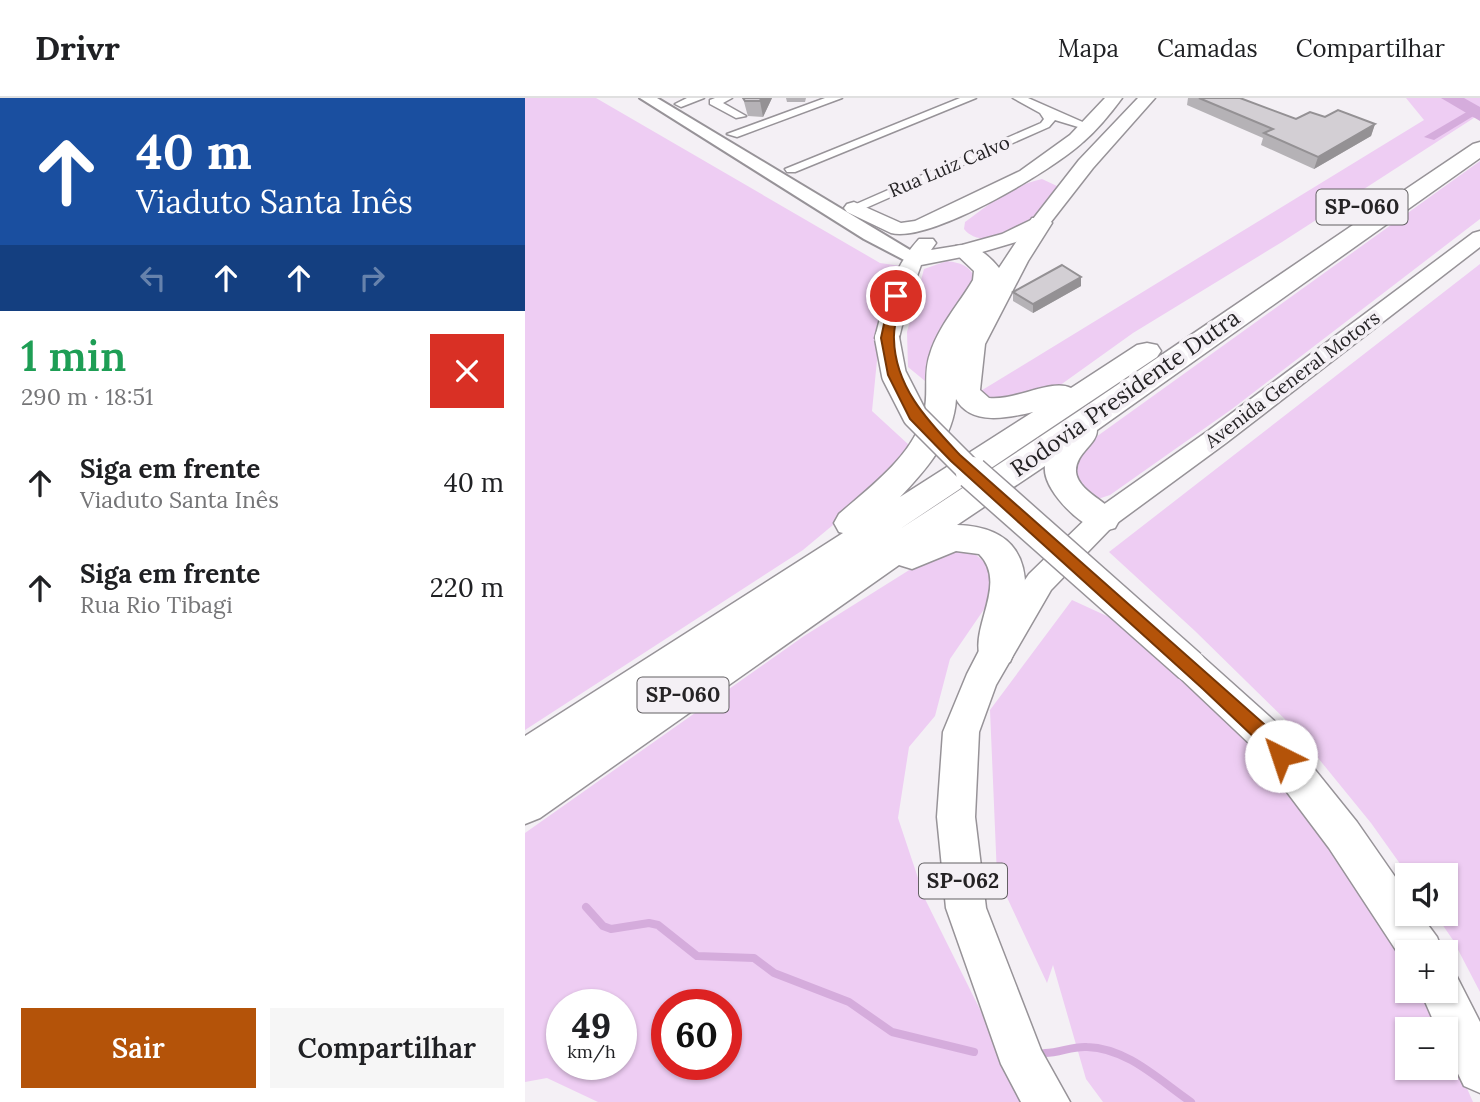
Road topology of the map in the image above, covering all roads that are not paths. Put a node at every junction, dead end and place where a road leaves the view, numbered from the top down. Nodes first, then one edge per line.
1 (647, 98) edge
2 (698, 98) edge
3 (726, 98) edge
4 (837, 98) edge
5 (970, 98) edge
6 (1019, 98) edge
7 (1114, 98) edge
8 (1147, 98) edge
9 (677, 101) edge
10 (1044, 109) junction
11 (740, 116) edge
12 (1066, 121) joint
13 (1117, 127) junction
14 (1480, 128) edge
15 (1082, 133) junction
16 (733, 134) junction
17 (1480, 148) edge
18 (1086, 163) junction
19 (791, 169) junction
20 (1018, 179) junction
21 (1068, 189) junction
22 (854, 208) junction
23 (1040, 223) junction
24 (1480, 237) edge
25 (956, 238) junction
26 (916, 259) junction
27 (1115, 372) junction
28 (1108, 408) junction
29 (1102, 535) junction
30 (840, 587) junction
31 (745, 611) junction
32 (996, 651) junction
33 (525, 759) edge
34 (525, 803) edge
35 (1414, 940) edge
36 (1447, 1003) edge
37 (1480, 1070) edge
38 (1047, 1102) edge

1 - 26 street
2 - 9 street
3 - 11 street
4 - 16 street
5 - 19 street
6 - 10 street
7 - 15 main road
8 - 13 main road
9 - 16 street
10 - 12 street
10 - 22 street, Rua Luiz Calvo
12 - 15 main road
13 - 15 main road
13 - 18 main road
14 - 27 highway, Rodovia Presidente Dutra / SP-060
15 - 18 main road
15 - 20 main road
16 - 19 street
17 - 28 highway, Rodovia Presidente Dutra / SP-060
18 - 21 main road
19 - 22 street
20 - 21 main road
20 - 22 main road
20 - 25 main road
21 - 23 main road
23 - 25 main road
23 - 27 highway
24 - 29 main road, Avenida General Motors
25 - 26 main road
25 - 26 main road
25 - 31 highway
26 - 35 main road, bridge
27 - 31 highway, Rodovia Presidente Dutra / SP-060
28 - 29 highway
28 - 30 highway, Rodovia Presidente Dutra / SP-060
29 - 32 main road, SP-062
30 - 32 highway
30 - 34 highway, Rodovia Presidente Dutra / SP-060
31 - 33 highway, Rodovia Presidente Dutra / SP-060
32 - 38 main road, SP-062
36 - 37 main road

